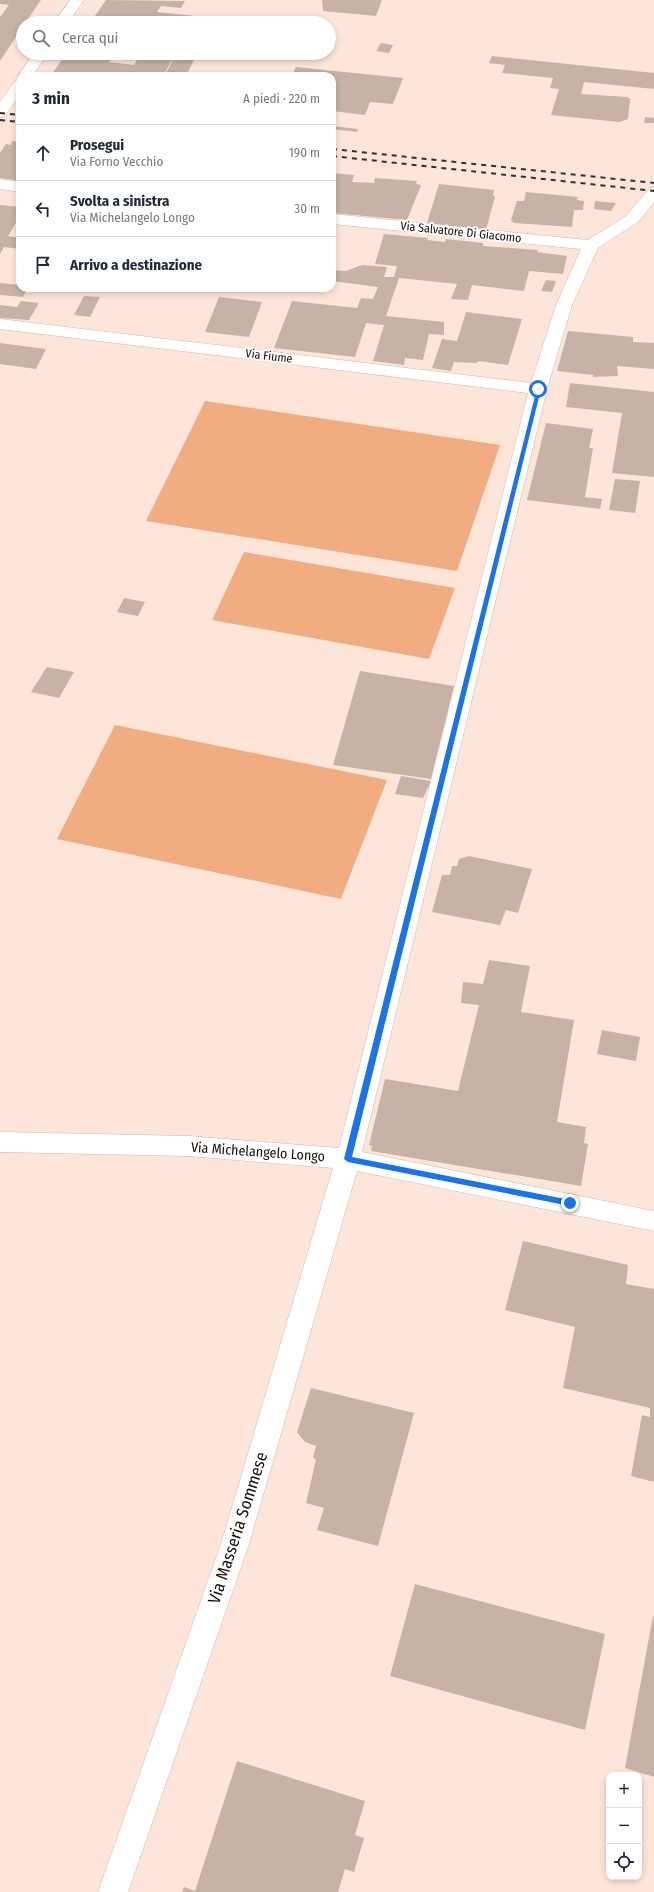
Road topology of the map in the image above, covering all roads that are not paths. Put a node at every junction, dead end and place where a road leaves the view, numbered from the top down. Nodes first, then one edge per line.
1 (76, 0) edge
2 (66, 16) edge
3 (36, 60) edge
4 (28, 72) edge
5 (16, 90) edge
6 (0, 113) edge
7 (0, 184) edge
8 (16, 186) edge
9 (654, 192) edge
10 (336, 219) edge
11 (591, 245) junction
12 (0, 324) edge
13 (538, 389) junction
14 (0, 1142) edge
15 (348, 1159) junction
16 (654, 1221) edge
17 (113, 1892) edge

1 - 2 street
3 - 4 street
5 - 6 street
7 - 8 street
9 - 11 street
10 - 11 street, Via Salvatore Di Giacomo
11 - 13 street, Via Masseria Sommese
12 - 13 street, Via Fiume
13 - 15 street, Via Masseria Sommese
14 - 15 street, Via Michelangelo Longo
15 - 16 street, Via Michelangelo Longo
15 - 17 street, Via Masseria Sommese

